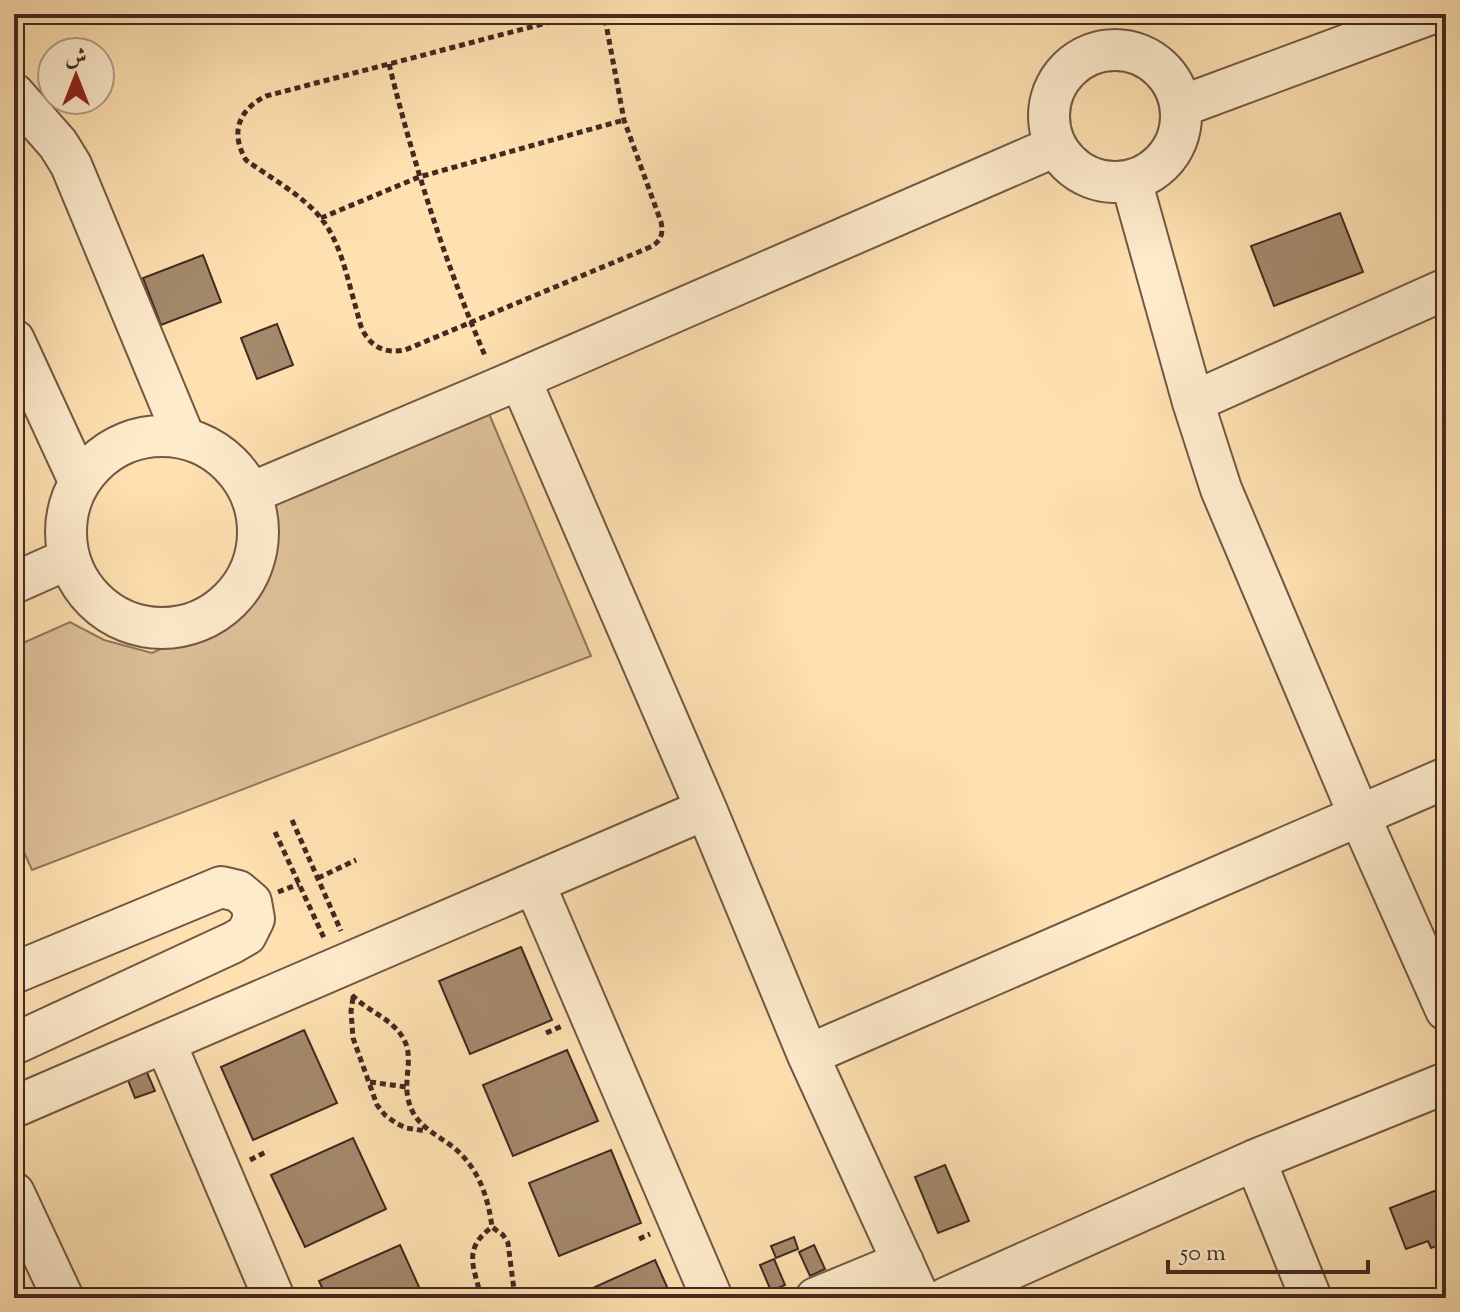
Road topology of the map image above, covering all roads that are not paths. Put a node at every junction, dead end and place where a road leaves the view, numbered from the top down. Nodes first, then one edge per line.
1 (1430, 14) edge
2 (14, 94) edge
3 (1182, 106) junction
4 (1056, 146) junction
5 (1131, 180) junction
6 (1446, 289) edge
7 (14, 340) edge
8 (510, 384) junction
9 (1193, 402) junction
10 (184, 437) junction
11 (79, 481) junction
12 (251, 493) junction
13 (68, 559) junction
14 (14, 583) edge
15 (1446, 778) edge
16 (706, 809) junction
17 (1359, 815) junction
18 (534, 883) junction
19 (14, 973) edge
20 (1446, 1010) edge
21 (165, 1042) junction
22 (14, 1044) edge
23 (808, 1055) junction
24 (1446, 1083) edge
25 (14, 1107) edge
26 (1255, 1160) junction
27 (14, 1193) edge
28 (903, 1262) junction
29 (46, 1286) edge
30 (274, 1298) edge
31 (712, 1298) edge
32 (816, 1298) edge
33 (919, 1298) edge
34 (946, 1298) edge
35 (1311, 1298) edge

1 - 3 street
2 - 10 street
3 - 4 street
3 - 5 street
4 - 5 street
4 - 8 street
5 - 9 street
6 - 9 street
7 - 11 street
8 - 12 street
8 - 16 street
9 - 17 street
10 - 11 street
10 - 12 street
11 - 13 street
12 - 13 street
13 - 14 street
15 - 17 street
16 - 18 street
16 - 23 street
17 - 20 street
17 - 23 street
18 - 21 street
18 - 31 street
19 - 22 street
21 - 25 street
21 - 30 street
23 - 28 street
24 - 26 street
26 - 34 street
26 - 35 street
27 - 29 street
28 - 32 street
28 - 33 street

